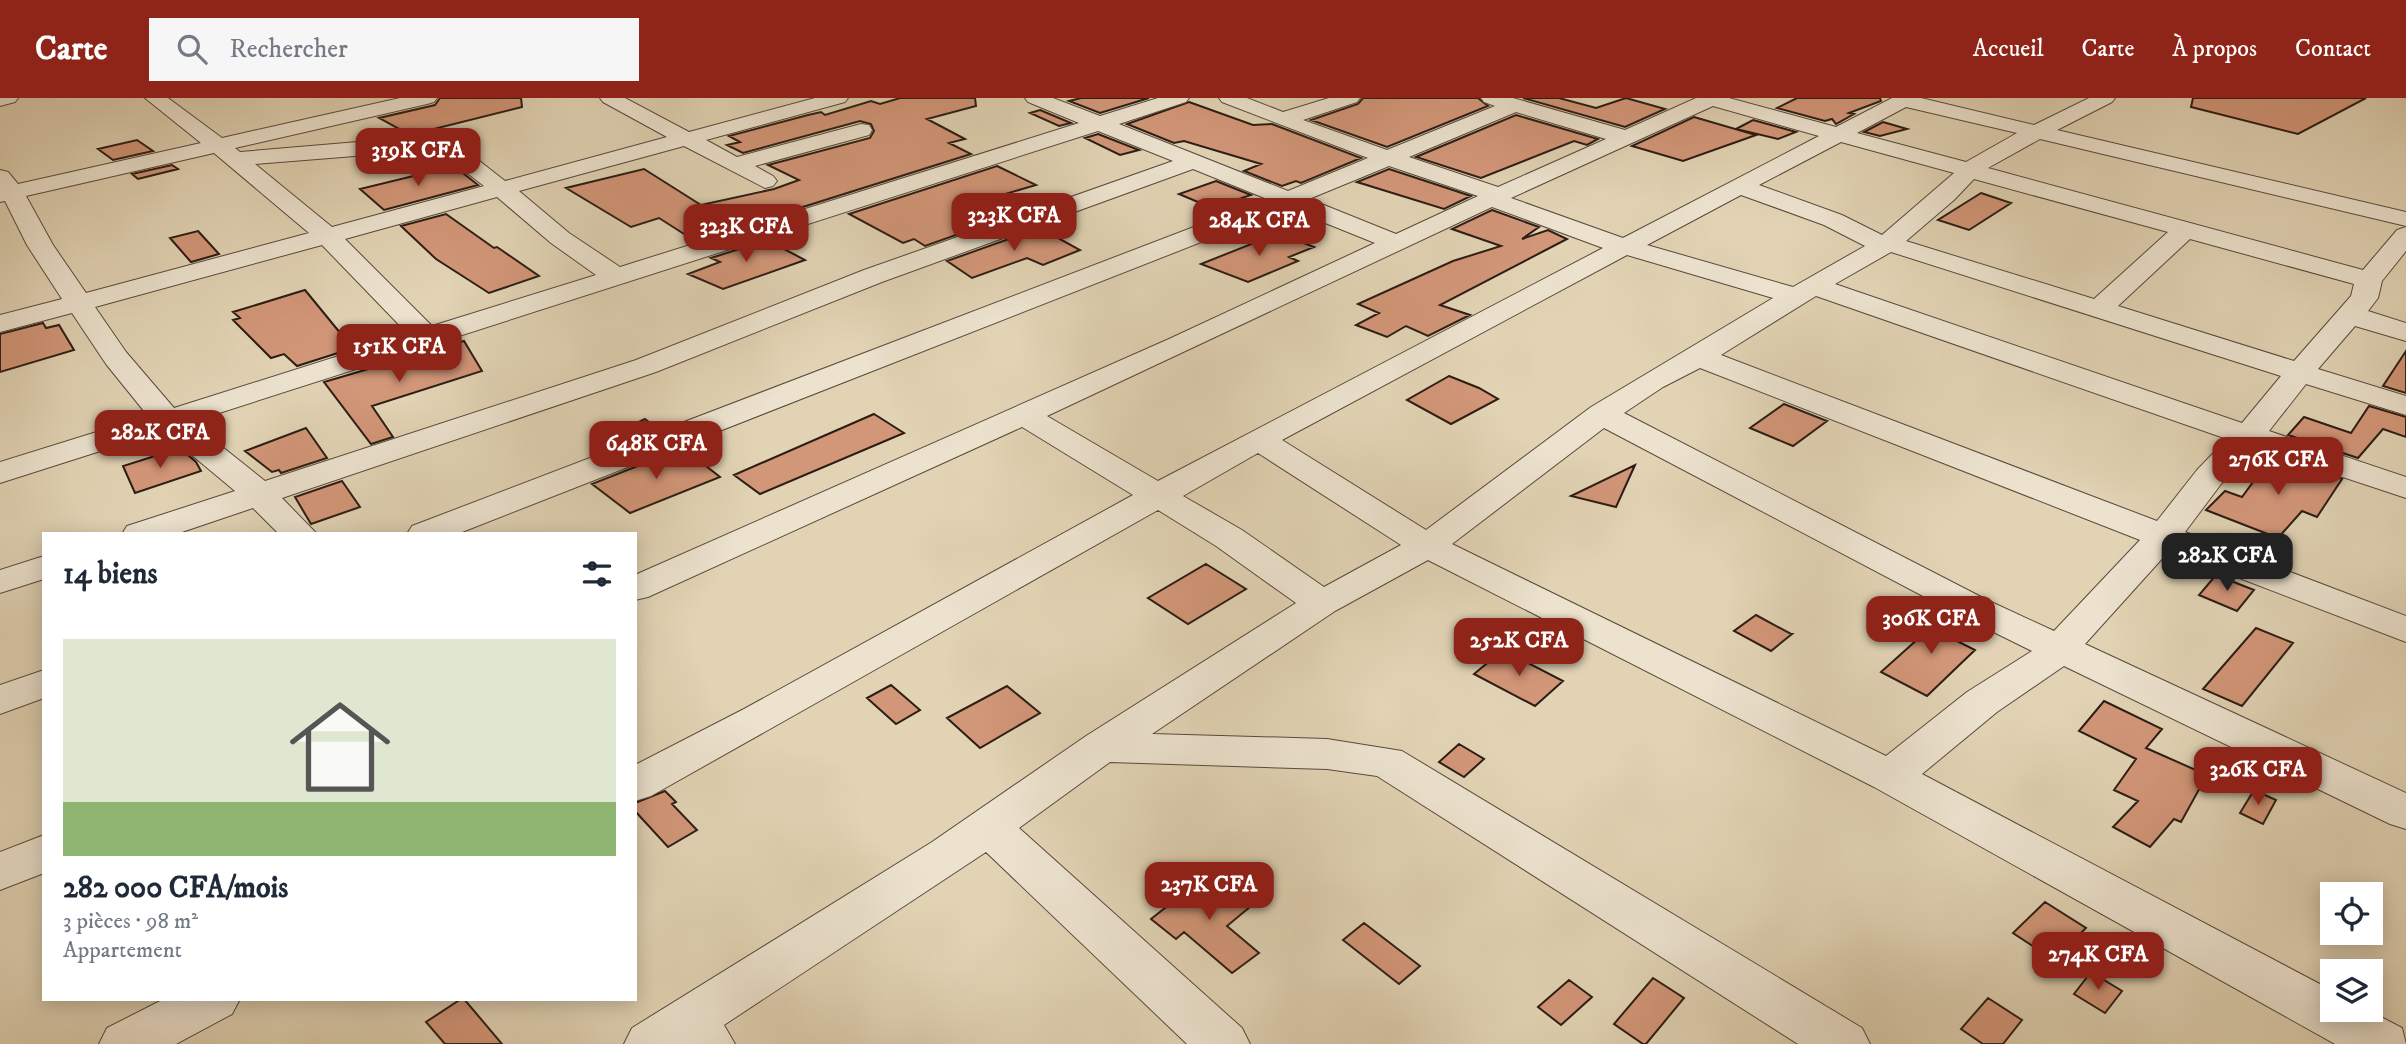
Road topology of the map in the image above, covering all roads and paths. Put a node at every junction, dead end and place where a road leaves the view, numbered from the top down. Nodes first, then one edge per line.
1 (8, 98) edge
2 (155, 98) edge
3 (427, 98) edge
4 (610, 98) edge
5 (1035, 98) edge
6 (1179, 98) edge
7 (1229, 98) edge
8 (1350, 98) edge
9 (1711, 98) edge
10 (2105, 98) edge
11 (831, 99) edge
12 (1905, 99) edge
13 (0, 100) edge
14 (1501, 102) edge
15 (365, 104) edge
16 (1284, 119) junction
17 (1101, 124) junction
18 (861, 130) dead end
19 (1838, 133) junction
20 (2033, 133) junction
21 (685, 138) junction
22 (1624, 138) junction
23 (225, 152) junction
24 (1387, 159) junction
25 (1194, 161) junction
26 (734, 165) junction
27 (1969, 171) junction
28 (765, 181) dead end
29 (1740, 186) junction
30 (4, 188) edge
31 (503, 190) junction
32 (1495, 197) junction
33 (1290, 199) junction
34 (2406, 219) edge
35 (2186, 229) junction
36 (2406, 235) edge
37 (328, 236) junction
38 (1397, 243) junction
39 (1885, 244) junction
40 (1622, 246) junction
41 (617, 277) junction
42 (2369, 280) junction
43 (1805, 291) junction
44 (80, 301) junction
45 (2100, 308) junction
46 (2350, 315) junction
47 (0, 324) edge
48 (2406, 332) edge
49 (428, 338) junction
50 (1699, 357) junction
51 (2302, 372) junction
52 (2406, 406) edge
53 (1022, 414) junction
54 (1602, 414) junction
55 (166, 418) junction
56 (2249, 435) junction
57 (1259, 439) junction
58 (0, 473) edge
59 (2406, 488) edge
60 (258, 493) junction
61 (1160, 495) junction
62 (146, 532) edge
63 (297, 532) edge
64 (430, 532) edge
65 (2164, 535) junction
66 (1427, 546) junction
67 (42, 568) edge
68 (0, 582) edge
69 (637, 588) edge
70 (1322, 603) junction
71 (2406, 630) edge
72 (2061, 650) junction
73 (42, 684) edge
74 (0, 700) edge
75 (1101, 747) junction
76 (1890, 776) junction
77 (637, 784) edge
78 (2406, 812) edge
79 (988, 826) junction
80 (42, 854) edge
81 (0, 872) edge
82 (210, 1001) edge
83 (683, 1036) edge
84 (126, 1044) edge
85 (1223, 1044) edge
86 (1843, 1044) edge
87 (2383, 1044) edge

1 - 13 street
2 - 23 street
3 - 15 street
4 - 21 street
5 - 17 street
6 - 17 street
7 - 16 street
8 - 16 street
9 - 19 street
9 - 22 street
10 - 20 street
11 - 21 street
12 - 19 street
12 - 20 street
14 - 22 street
14 - 24 street
15 - 23 street
16 - 24 street
17 - 25 street
17 - 41 street
18 - 26 street
19 - 27 street
19 - 29 street
20 - 27 street
20 - 34 street
21 - 26 street
21 - 31 street
22 - 32 street
23 - 30 street
23 - 31 street
23 - 37 street
24 - 32 street
24 - 33 street
25 - 33 street
25 - 60 street
26 - 28 street
27 - 35 street
27 - 39 street
29 - 39 street
29 - 40 street
30 - 44 street
31 - 37 street
31 - 41 street
32 - 38 street
32 - 40 street
33 - 38 street
33 - 64 street
35 - 42 street
35 - 45 street
36 - 42 street
37 - 44 street
37 - 49 street
38 - 53 street
39 - 43 street
39 - 45 street
40 - 43 street
40 - 57 street
41 - 49 street
42 - 46 street
43 - 50 street
43 - 56 street
44 - 47 street
44 - 55 street
45 - 51 street
46 - 48 street
46 - 51 street
49 - 55 street
50 - 54 street
50 - 65 street
51 - 52 street
51 - 56 street
53 - 61 street
53 - 69 street
54 - 66 street
54 - 72 street
55 - 58 street
55 - 60 street
56 - 59 street
56 - 65 street
57 - 61 street
57 - 66 street
60 - 62 street
60 - 63 street
61 - 70 street
61 - 77 street
65 - 71 street
65 - 72 street
66 - 70 street
66 - 76 street
67 - 68 street
70 - 75 street
72 - 76 street
72 - 78 street
73 - 74 street
75 - 79 street
75 - 86 street
76 - 87 street
79 - 83 street
79 - 85 street
80 - 81 street
82 - 84 street

